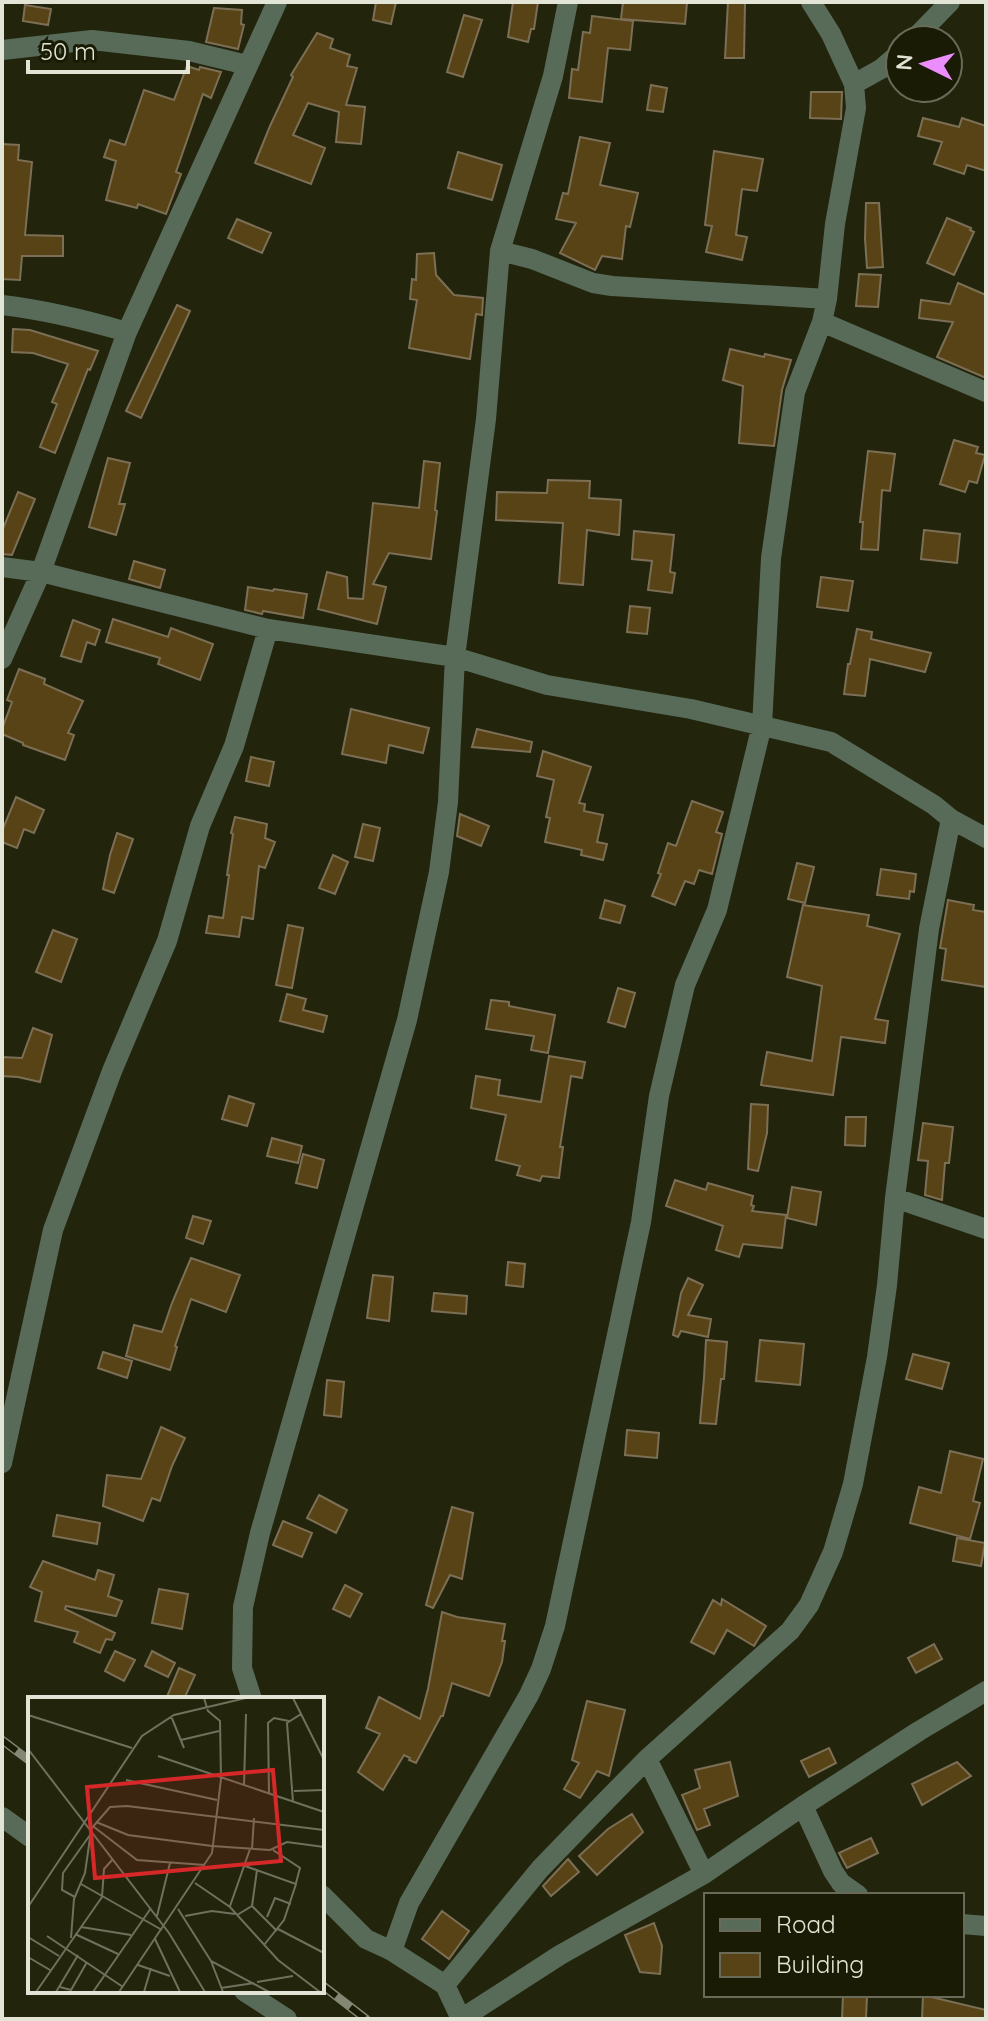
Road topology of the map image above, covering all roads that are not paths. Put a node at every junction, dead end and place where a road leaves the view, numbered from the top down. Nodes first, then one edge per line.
1 (277, 2) edge
2 (568, 2) edge
3 (811, 2) edge
4 (950, 2) edge
5 (929, 24) edge
6 (2, 50) edge
7 (247, 65) junction
8 (884, 66) edge
9 (854, 84) junction
10 (500, 251) junction
11 (827, 299) junction
12 (2, 305) edge
13 (822, 322) junction
14 (127, 332) junction
15 (986, 392) edge
16 (2, 567) edge
17 (41, 572) junction
18 (268, 629) junction
19 (455, 657) junction
20 (2, 659) edge
21 (762, 725) junction
22 (951, 819) junction
23 (986, 838) edge
24 (895, 1198) junction
25 (986, 1229) edge
26 (2, 1463) edge
27 (986, 1691) edge
28 (251, 1697) edge
29 (647, 1759) junction
30 (803, 1806) junction
31 (2, 1817) edge
32 (28, 1836) edge
33 (704, 1874) junction
34 (855, 1893) edge
35 (324, 1897) edge
36 (964, 1924) edge
37 (986, 1926) edge
38 (392, 1951) junction
39 (445, 1985) junction
40 (247, 1993) edge
41 (465, 2016) edge
42 (287, 2019) edge
43 (494, 2019) edge

1 - 7 street
2 - 10 street
3 - 9 street
4 - 5 street
6 - 7 street
7 - 14 street
8 - 9 street
9 - 11 street
10 - 11 street
10 - 19 street
11 - 13 street
12 - 14 street
13 - 15 street
13 - 21 street
14 - 17 street
16 - 17 street
17 - 18 street
17 - 20 street
18 - 19 street
18 - 26 street
19 - 21 street
19 - 28 street
21 - 22 street
21 - 38 street
22 - 23 street
22 - 24 street
24 - 25 street
24 - 29 street
27 - 30 street
29 - 33 street
29 - 39 street
30 - 33 street
30 - 34 street
31 - 32 street
33 - 41 street
35 - 38 street
36 - 37 street
38 - 39 street
39 - 41 street
40 - 42 street
41 - 43 street

